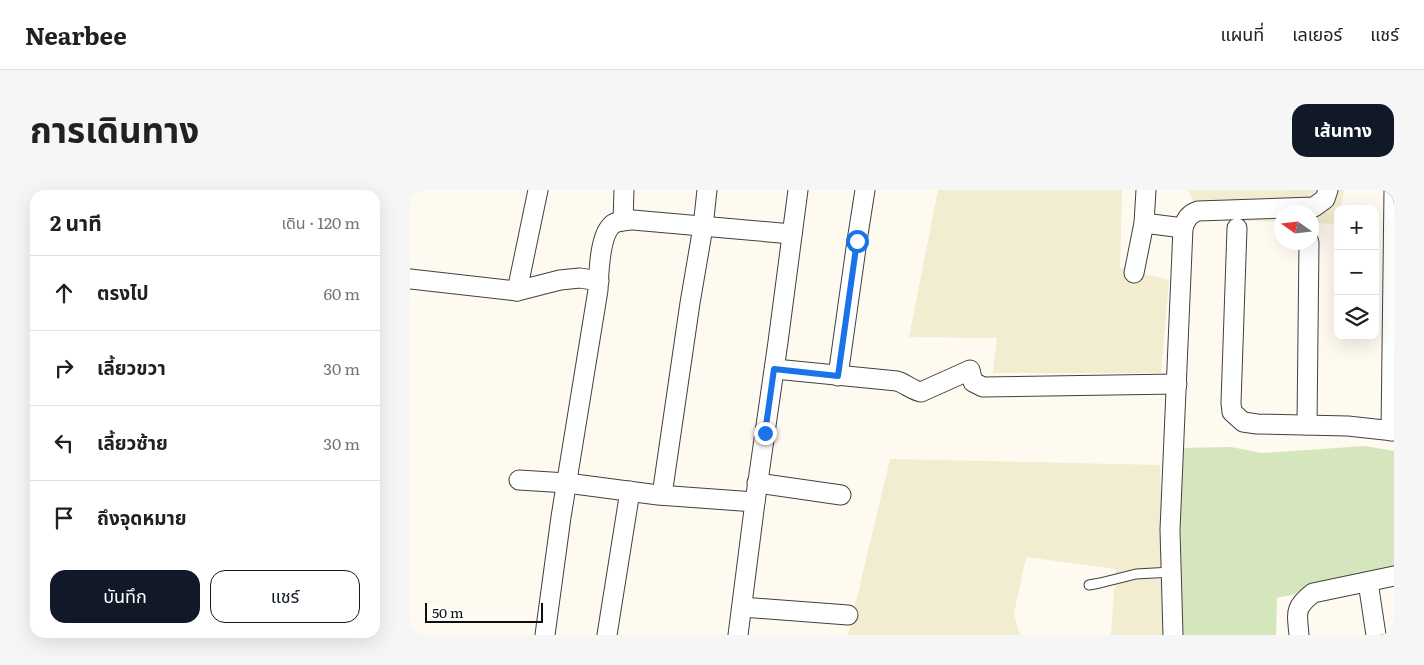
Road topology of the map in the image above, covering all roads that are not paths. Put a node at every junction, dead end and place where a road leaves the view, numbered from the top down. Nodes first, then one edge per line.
1 (538, 190) edge
2 (624, 190) edge
3 (707, 190) edge
4 (798, 190) edge
5 (865, 190) edge
6 (1146, 190) edge
7 (1328, 190) edge
8 (1394, 190) edge
9 (623, 221) junction
10 (1144, 223) junction
11 (703, 227) junction
12 (1183, 228) junction
13 (1237, 228) dead end
14 (792, 234) junction
15 (1309, 250) edge
16 (1134, 273) dead end
17 (410, 279) edge
18 (599, 281) junction
19 (517, 291) junction
20 (774, 369) junction
21 (838, 376) junction
22 (1176, 384) junction
23 (1307, 425) junction
24 (1392, 431) edge
25 (519, 480) dead end
26 (757, 482) junction
27 (567, 483) junction
28 (630, 491) junction
29 (662, 495) junction
30 (841, 495) dead end
31 (754, 502) junction
32 (1172, 572) junction
33 (1394, 576) edge
34 (1368, 582) junction
35 (1089, 585) dead end
36 (742, 608) junction
37 (848, 615) dead end
38 (544, 635) edge
39 (607, 635) edge
40 (738, 635) edge
41 (1173, 635) edge
42 (1298, 635) edge
43 (1376, 635) edge

1 - 19 street
2 - 9 street
3 - 11 street
4 - 14 street
5 - 21 street
6 - 10 street
7 - 12 street
8 - 24 street
9 - 11 street
9 - 18 street
10 - 12 street
10 - 16 street
11 - 14 street
11 - 29 street
12 - 22 street
13 - 23 street
14 - 20 street
15 - 23 street
17 - 19 street
18 - 19 street
18 - 27 street
20 - 21 street
20 - 26 street
21 - 22 street
22 - 32 street
23 - 24 street
25 - 27 street
26 - 30 street
26 - 31 street
27 - 28 street
27 - 38 street
28 - 29 street
28 - 39 street
29 - 31 street
31 - 36 street
32 - 35 lane
32 - 41 street
33 - 34 street
34 - 42 street
34 - 43 street
36 - 37 street
36 - 40 street

